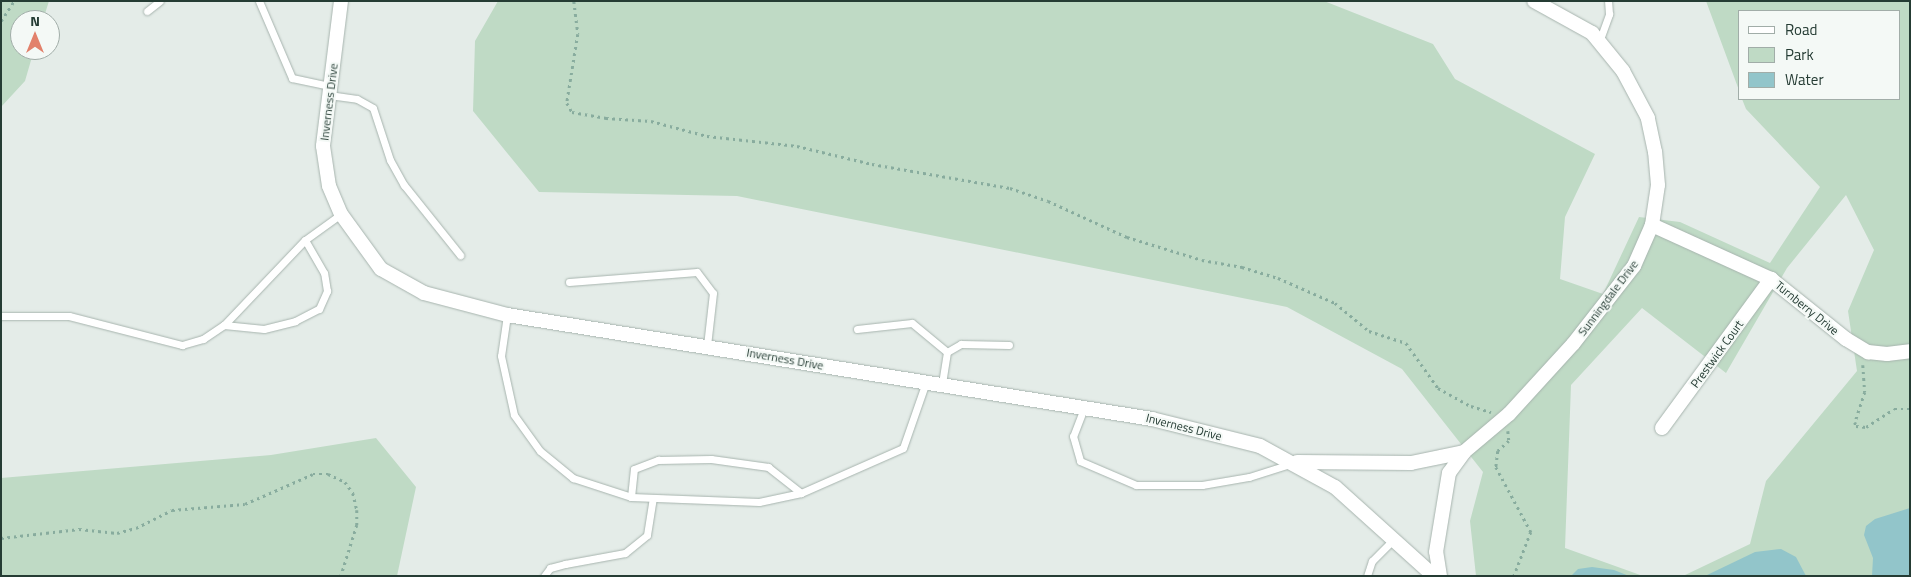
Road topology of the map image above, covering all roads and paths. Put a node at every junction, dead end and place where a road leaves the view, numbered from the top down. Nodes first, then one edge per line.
1 (14, 1) edge
2 (160, 1) edge
3 (259, 1) edge
4 (341, 1) edge
5 (574, 1) edge
6 (1534, 1) edge
7 (1608, 1) edge
8 (147, 11) dead end
9 (1, 20) edge
10 (1599, 42) junction
11 (330, 91) junction
12 (341, 214) junction
13 (1652, 224) junction
14 (305, 240) junction
15 (460, 255) dead end
16 (1772, 279) junction
17 (569, 282) dead end
18 (507, 315) junction
19 (1, 316) edge
20 (224, 325) junction
21 (856, 329) dead end
22 (1009, 345) dead end
23 (707, 346) junction
24 (1861, 348) junction
25 (1910, 351) edge
26 (947, 352) junction
27 (926, 381) junction
28 (942, 384) junction
29 (1084, 408) junction
30 (1910, 409) edge
31 (1500, 421) junction
32 (1662, 428) dead end
33 (1464, 452) junction
34 (1295, 462) junction
35 (801, 493) junction
36 (631, 497) junction
37 (653, 498) junction
38 (1, 538) edge
39 (1394, 539) junction
40 (341, 576) edge
41 (544, 576) edge
42 (1367, 576) edge
43 (1434, 576) edge
44 (1440, 576) edge
45 (1514, 576) edge

1 - 9 path
2 - 8 lane
3 - 11 lane
4 - 11 street, Inverness Drive
5 - 31 path
6 - 10 street, Sunningdale Drive
7 - 10 lane
10 - 13 street, Sunningdale Drive
11 - 12 street, Inverness Drive
11 - 15 lane
12 - 14 lane
12 - 18 street, Inverness Drive
13 - 16 street, Turnberry Drive
13 - 31 street, Sunningdale Drive
14 - 20 lane
14 - 20 lane
16 - 24 street, Turnberry Drive
16 - 32 street, Prestwick Court
17 - 23 lane
18 - 23 street, Inverness Drive
18 - 36 lane
19 - 20 lane
21 - 26 lane
22 - 26 lane
23 - 27 street, Inverness Drive
24 - 25 street, Turnberry Drive
24 - 30 path
26 - 28 lane
27 - 28 street, Inverness Drive
27 - 35 lane
28 - 29 street, Inverness Drive
29 - 34 street, Inverness Drive
29 - 34 lane
31 - 33 street, Sunningdale Drive
31 - 45 path
33 - 34 street, Sunningdale Drive
33 - 44 street, Sunningdale Drive
34 - 39 street, Inverness Drive
35 - 36 lane
35 - 37 lane
36 - 37 lane
37 - 41 lane
38 - 40 path
39 - 42 lane
39 - 43 street, Inverness Drive

